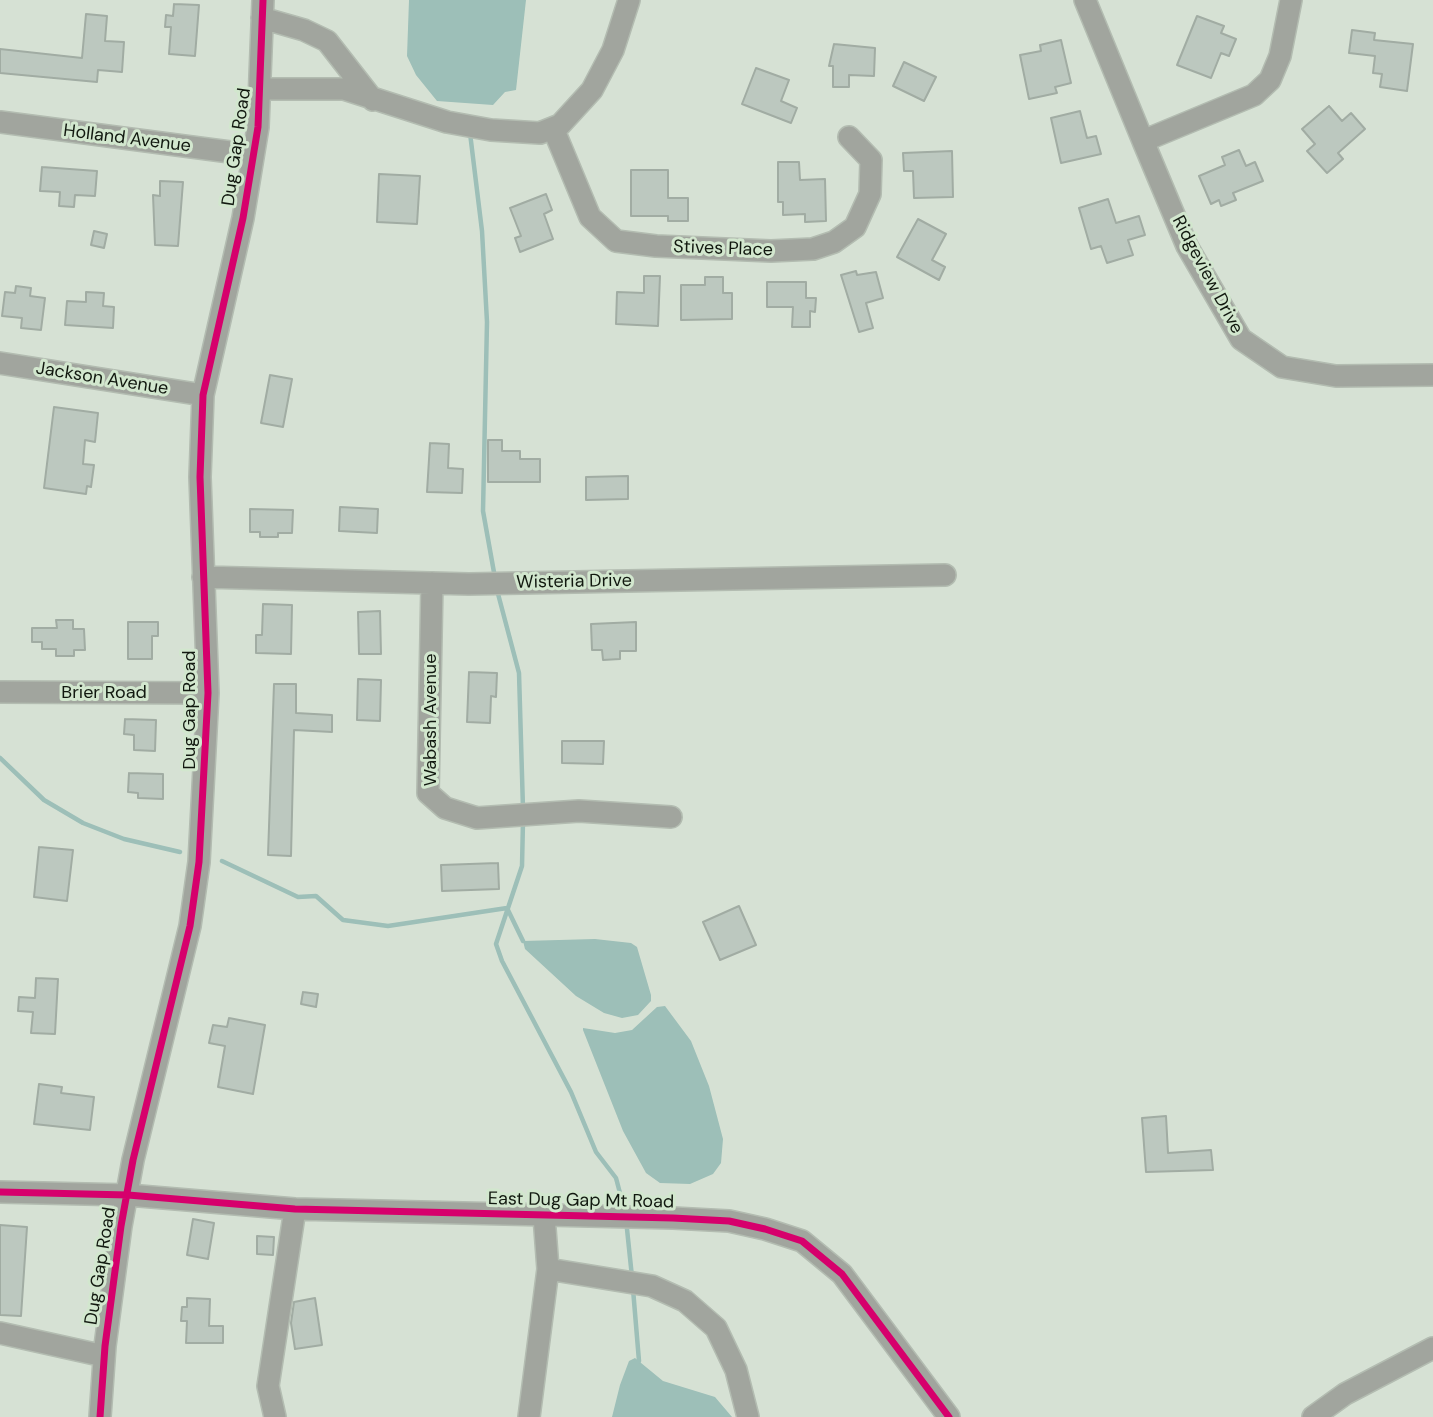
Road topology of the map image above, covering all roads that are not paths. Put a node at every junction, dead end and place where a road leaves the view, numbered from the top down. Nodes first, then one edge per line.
1 (629, 0) edge
2 (1085, 0) edge
3 (1291, 0) edge
4 (262, 9) edge
5 (262, 89) junction
6 (373, 100) junction
7 (0, 121) edge
8 (553, 128) junction
9 (849, 137) dead end
10 (1143, 141) junction
11 (253, 155) junction
12 (0, 363) edge
13 (1433, 375) edge
14 (203, 395) junction
15 (944, 575) dead end
16 (203, 577) junction
17 (432, 583) junction
18 (0, 692) edge
19 (208, 693) junction
20 (671, 817) dead end
21 (0, 1192) edge
22 (128, 1195) junction
23 (295, 1209) junction
24 (544, 1216) junction
25 (548, 1269) junction
26 (0, 1333) edge
27 (1433, 1348) edge
28 (104, 1356) junction
29 (100, 1417) edge
30 (275, 1417) edge
31 (529, 1417) edge
32 (748, 1417) edge
33 (949, 1417) edge
34 (1313, 1417) edge

1 - 8 street
2 - 10 street, Ridgeview Drive
3 - 10 street
4 - 5 street, Dug Gap Road
4 - 6 street
5 - 6 street
5 - 11 street, Dug Gap Road
6 - 8 street
7 - 11 street, Holland Avenue
8 - 9 street, Stives Place
10 - 13 street, Ridgeview Drive
11 - 14 street, Dug Gap Road
12 - 14 street, Jackson Avenue
14 - 16 street, Dug Gap Road
15 - 17 street, Wisteria Drive
16 - 17 street, Wisteria Drive
16 - 19 street, Dug Gap Road
17 - 20 street, Wabash Avenue
18 - 19 street, Brier Road
19 - 22 street, Dug Gap Road
21 - 22 street, East Dug Gap Mt Road
22 - 23 street, East Dug Gap Mt Road
22 - 28 street, Dug Gap Road
23 - 24 street, East Dug Gap Mt Road
23 - 30 street
24 - 25 street
24 - 33 street, East Dug Gap Mt Road
25 - 31 street
25 - 32 street
26 - 28 street
27 - 34 street
28 - 29 street, Dug Gap Road

